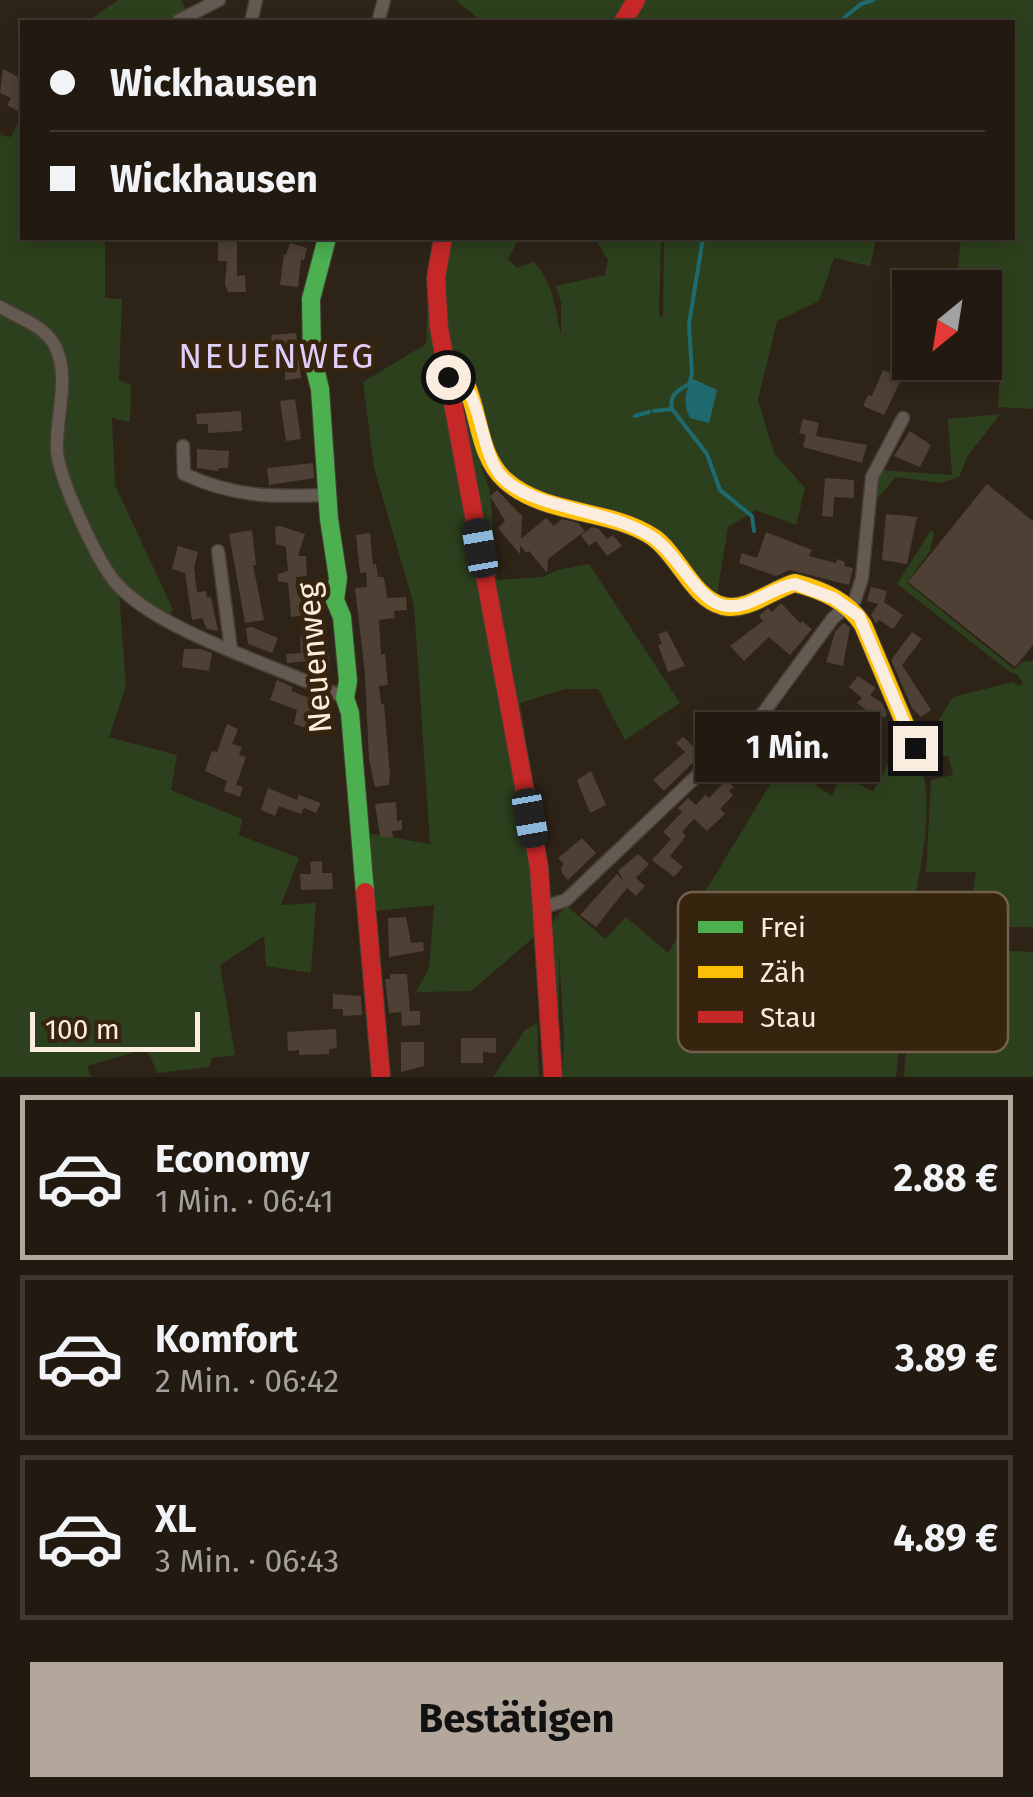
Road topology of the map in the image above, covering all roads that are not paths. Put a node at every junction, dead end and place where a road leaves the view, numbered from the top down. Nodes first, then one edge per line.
1 (218, 0) edge
2 (180, 20) edge
3 (325, 240) edge
4 (443, 240) edge
5 (0, 307) edge
6 (448, 377) junction
7 (903, 418) dead end
8 (183, 446) dead end
9 (329, 495) junction
10 (218, 552) dead end
11 (847, 606) junction
12 (231, 649) junction
13 (345, 698) junction
14 (915, 748) dead end
15 (544, 907) junction
16 (382, 1077) edge
17 (553, 1077) edge

1 - 2 street
3 - 9 street, Neuenweg
4 - 6 street
5 - 12 street
6 - 11 street
6 - 15 street
7 - 11 street
8 - 9 street
9 - 13 street, Neuenweg
10 - 12 street
11 - 14 street
11 - 15 street
12 - 13 street
13 - 16 street, Neuenweg
15 - 17 street

